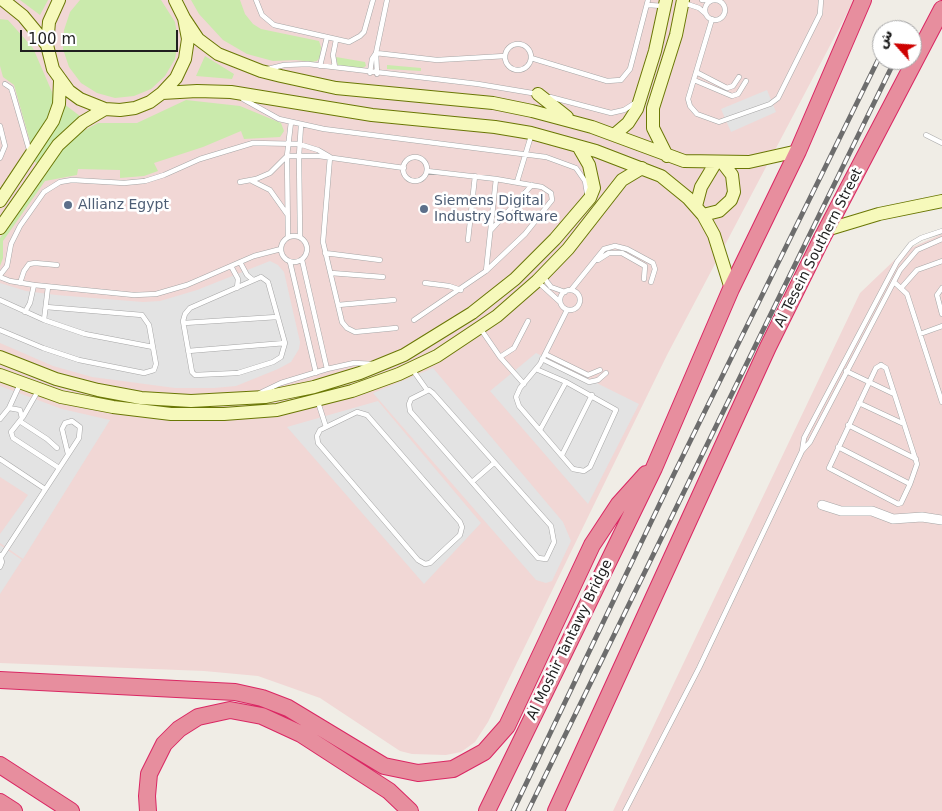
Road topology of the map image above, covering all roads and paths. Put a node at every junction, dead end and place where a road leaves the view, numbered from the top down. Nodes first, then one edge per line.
1 (59, 0) edge
2 (256, 0) edge
3 (373, 0) edge
4 (387, 0) edge
5 (702, 0) edge
6 (714, 0) edge
7 (718, 0) edge
8 (821, 0) edge
9 (862, 0) edge
10 (683, 1) edge
11 (648, 2) edge
12 (665, 3) edge
13 (3, 4) edge
14 (180, 6) edge
15 (942, 9) edge
16 (707, 15) junction
17 (712, 19) junction
18 (326, 37) junction
19 (336, 40) junction
20 (47, 44) junction
21 (376, 53) junction
22 (505, 56) junction
23 (531, 58) junction
24 (320, 66) junction
25 (335, 68) junction
26 (261, 71) junction
27 (696, 72) junction
28 (370, 73) junction
29 (377, 74) junction
30 (739, 77) dead end
31 (60, 80) junction
32 (694, 80) junction
33 (746, 81) dead end
34 (5, 84) dead end
35 (644, 90) junction
36 (162, 93) junction
37 (236, 93) junction
38 (538, 94) junction
39 (105, 109) junction
40 (571, 120) junction
41 (291, 122) junction
42 (301, 124) junction
43 (0, 126) edge
44 (531, 133) junction
45 (614, 135) junction
46 (926, 135) dead end
47 (287, 142) junction
48 (942, 143) edge
49 (299, 144) junction
50 (578, 146) junction
51 (798, 151) junction
52 (526, 153) junction
53 (287, 156) junction
54 (299, 156) junction
55 (667, 156) junction
56 (31, 157) junction
57 (330, 157) junction
58 (0, 158) edge
59 (719, 162) junction
60 (404, 168) junction
61 (642, 168) junction
62 (427, 170) junction
63 (475, 176) junction
64 (496, 179) junction
65 (251, 181) junction
66 (240, 182) dead end
67 (518, 182) junction
68 (532, 185) junction
69 (0, 201) edge
70 (942, 201) edge
71 (584, 205) junction
72 (699, 210) junction
73 (288, 216) junction
74 (2, 221) edge
75 (826, 230) junction
76 (490, 231) junction
77 (942, 231) edge
78 (288, 237) junction
79 (300, 237) junction
80 (942, 239) edge
81 (468, 240) dead end
82 (281, 249) junction
83 (325, 253) junction
84 (302, 260) junction
85 (380, 260) dead end
86 (596, 261) junction
87 (942, 261) edge
88 (240, 262) junction
89 (290, 262) junction
90 (57, 265) dead end
91 (232, 266) junction
92 (486, 271) junction
93 (331, 273) junction
94 (0, 276) edge
95 (383, 277) dead end
96 (540, 278) junction
97 (644, 279) dead end
98 (253, 280) junction
99 (650, 282) dead end
100 (894, 282) junction
101 (425, 283) dead end
102 (20, 284) junction
103 (34, 285) junction
104 (48, 287) junction
105 (902, 287) junction
106 (237, 288) junction
107 (942, 288) edge
108 (731, 289) junction
109 (461, 290) junction
110 (571, 290) junction
111 (564, 292) junction
112 (0, 300) edge
113 (394, 300) dead end
114 (560, 302) junction
115 (338, 305) junction
116 (46, 307) junction
117 (567, 310) junction
118 (25, 312) junction
119 (942, 314) edge
120 (277, 317) junction
121 (44, 320) junction
122 (414, 320) dead end
123 (528, 321) dead end
124 (184, 323) junction
125 (942, 326) edge
126 (396, 328) dead end
127 (480, 328) junction
128 (0, 330) edge
129 (920, 334) junction
130 (285, 343) junction
131 (153, 347) junction
132 (188, 351) junction
133 (545, 354) junction
134 (0, 357) edge
135 (500, 357) junction
136 (542, 359) junction
137 (379, 366) junction
138 (840, 368) junction
139 (327, 369) junction
140 (411, 369) junction
141 (536, 369) junction
142 (600, 370) dead end
143 (847, 371) junction
144 (316, 372) junction
145 (606, 372) dead end
146 (0, 375) edge
147 (385, 380) junction
148 (566, 382) junction
149 (870, 382) junction
150 (20, 383) junction
151 (524, 384) junction
152 (39, 390) junction
153 (427, 390) junction
154 (894, 394) junction
155 (592, 395) junction
156 (250, 398) junction
157 (318, 401) junction
158 (942, 402) edge
159 (859, 403) junction
160 (4, 408) edge
161 (0, 419) edge
162 (21, 420) junction
163 (904, 424) junction
164 (848, 425) junction
165 (326, 426) junction
166 (540, 430) junction
167 (838, 447) junction
168 (57, 448) dead end
169 (802, 451) junction
170 (68, 454) junction
171 (562, 456) junction
172 (916, 459) junction
173 (0, 460) edge
174 (494, 463) junction
175 (59, 468) junction
176 (654, 468) junction
177 (472, 482) junction
178 (910, 484) junction
179 (45, 489) junction
180 (822, 505) dead end
181 (942, 520) edge
182 (1, 556) edge
183 (0, 567) edge
184 (0, 680) edge
185 (0, 765) edge
186 (0, 802) edge
187 (14, 811) edge
188 (71, 811) edge
189 (148, 811) edge
190 (410, 811) edge
191 (487, 811) edge
192 (556, 811) edge
193 (625, 811) edge

1 - 20 street
2 - 18 lane
3 - 19 lane
4 - 21 lane
5 - 6 lane
6 - 7 lane
6 - 16 lane
7 - 17 lane
8 - 32 lane
9 - 51 highway
10 - 16 lane
10 - 55 street
11 - 12 lane
11 - 23 lane
12 - 35 street
13 - 20 street
14 - 26 street
14 - 36 street
15 - 75 highway, Al Tesein Southern Street
16 - 17 lane
17 - 27 lane
18 - 19 lane
18 - 24 lane
19 - 25 lane
20 - 31 street
21 - 22 lane
21 - 28 lane
21 - 29 lane
22 - 23 lane
22 - 23 lane
24 - 25 lane
24 - 26 lane
25 - 28 lane
26 - 40 street
27 - 30 lane
27 - 32 lane
28 - 29 lane
29 - 38 lane
31 - 39 street
31 - 56 street
32 - 33 lane
34 - 56 lane
35 - 38 lane
35 - 45 street
36 - 37 street
36 - 39 street
37 - 41 lane
37 - 44 street
38 - 40 street
39 - 74 street
40 - 45 street
41 - 42 lane
41 - 47 lane
42 - 49 lane
42 - 52 lane
43 - 58 lane
44 - 50 street
44 - 52 lane
45 - 55 street
46 - 48 lane
47 - 49 lane
47 - 53 lane
47 - 94 lane
49 - 54 lane
49 - 57 lane
50 - 61 street
50 - 71 street
51 - 59 street
51 - 108 highway
52 - 67 lane
52 - 71 lane
53 - 54 lane
53 - 65 lane
53 - 73 lane
54 - 57 lane
54 - 79 lane
55 - 59 street
56 - 69 street
57 - 60 lane
57 - 83 lane
59 - 72 street
59 - 72 street
60 - 62 lane
60 - 62 lane
61 - 72 street
61 - 96 street
62 - 63 lane
63 - 64 lane
63 - 81 lane
64 - 67 lane
64 - 76 lane
65 - 66 lane
65 - 73 lane
67 - 68 lane
68 - 76 lane
68 - 92 lane
70 - 75 street
71 - 137 street
72 - 108 street
73 - 78 lane
75 - 192 highway, Al Tesein Southern Street
76 - 92 lane
77 - 138 lane
78 - 79 lane
78 - 82 lane
79 - 84 lane
80 - 100 lane
82 - 88 lane
82 - 89 lane
83 - 85 lane
83 - 93 lane
84 - 89 lane
84 - 139 lane
86 - 97 lane
86 - 99 lane
86 - 110 lane
87 - 105 lane
88 - 91 lane
88 - 98 lane
89 - 144 lane
90 - 102 lane
91 - 104 lane
91 - 106 lane
92 - 109 lane
93 - 95 lane
93 - 115 lane
94 - 102 lane
96 - 111 lane
96 - 114 lane
96 - 127 street
98 - 106 lane
98 - 120 lane
100 - 105 lane
100 - 143 lane
101 - 109 lane
102 - 103 lane
103 - 104 lane
103 - 118 lane
104 - 116 lane
105 - 129 lane
106 - 124 lane
107 - 119 lane
108 - 176 highway
109 - 122 lane
110 - 111 lane
110 - 117 lane
111 - 114 lane
112 - 118 lane
113 - 115 lane
114 - 117 lane
115 - 126 lane
116 - 121 lane
116 - 131 lane
117 - 133 lane
118 - 121 lane
120 - 124 lane
120 - 130 lane
121 - 131 lane
123 - 135 lane
124 - 132 lane
125 - 129 lane
127 - 135 lane
127 - 140 street
128 - 131 lane
129 - 158 lane
130 - 132 lane
130 - 132 lane
133 - 136 lane
133 - 142 lane
134 - 156 street
135 - 151 lane
136 - 141 lane
136 - 145 lane
137 - 139 lane
137 - 147 street
137 - 156 street
138 - 143 lane
138 - 169 lane
139 - 144 lane
140 - 147 street
140 - 153 lane
141 - 148 lane
141 - 151 lane
143 - 149 lane
143 - 169 lane
144 - 156 lane
146 - 150 street
147 - 157 street
148 - 155 lane
148 - 166 lane
149 - 154 lane
149 - 154 lane
149 - 159 lane
150 - 152 street
150 - 160 lane
151 - 166 lane
152 - 157 street
152 - 162 lane
153 - 174 lane
153 - 177 lane
154 - 163 lane
155 - 171 lane
155 - 171 lane
157 - 165 lane
159 - 163 lane
159 - 164 lane
160 - 161 lane
160 - 162 lane
162 - 168 lane
162 - 175 lane
163 - 172 lane
164 - 167 lane
164 - 172 lane
165 - 165 lane
166 - 171 lane
167 - 178 lane
167 - 178 lane
169 - 193 lane
170 - 170 lane
170 - 175 lane
172 - 178 lane
173 - 179 lane
174 - 177 lane
174 - 177 lane
175 - 179 lane
176 - 184 highway
176 - 191 highway, Al Moshir Tantawy Bridge
179 - 182 lane
180 - 181 street
182 - 183 lane
185 - 188 highway
186 - 187 highway
189 - 190 highway

